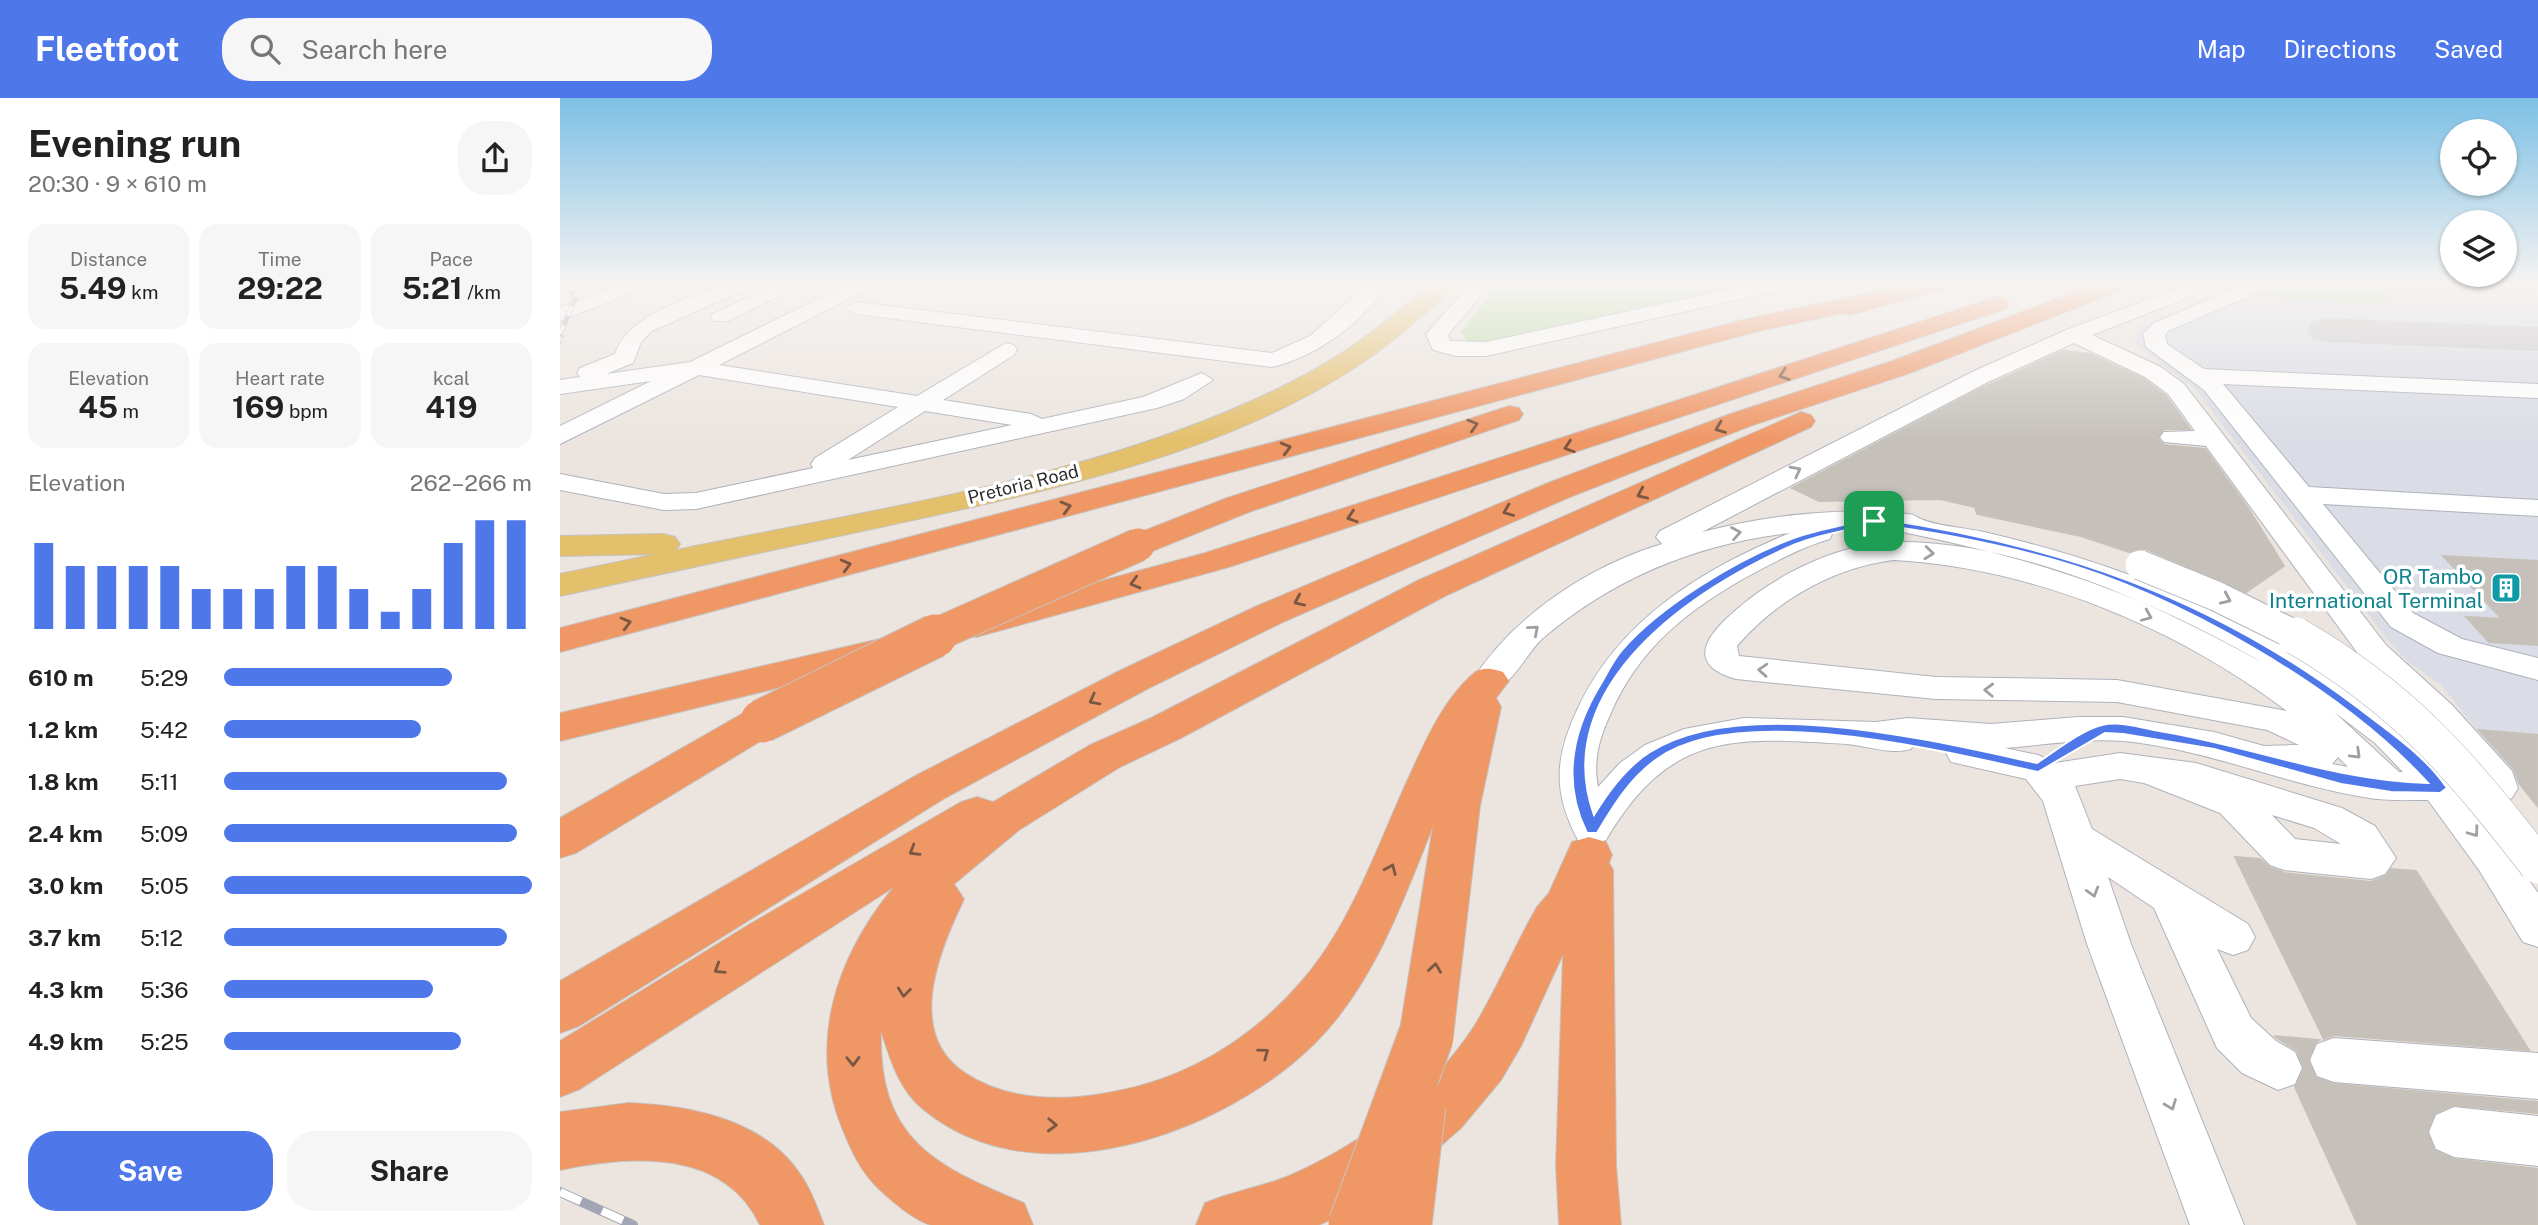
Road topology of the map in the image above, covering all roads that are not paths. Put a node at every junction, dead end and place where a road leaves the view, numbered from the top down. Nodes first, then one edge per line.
1 (634, 336) edge
2 (681, 336) edge
3 (721, 336) edge
4 (761, 336) edge
5 (1077, 336) edge
6 (1321, 336) edge
7 (1347, 336) edge
8 (1386, 336) edge
9 (1437, 336) edge
10 (1550, 336) edge
11 (1712, 336) edge
12 (1760, 336) edge
13 (1902, 336) edge
14 (1982, 336) edge
15 (2073, 336) edge
16 (2075, 336) edge
17 (2111, 336) edge
18 (2154, 336) edge
19 (1006, 350) dead end
20 (687, 351) junction
21 (2120, 356) junction
22 (1900, 367) junction
23 (2203, 376) junction
24 (560, 378) edge
25 (1202, 380) dead end
26 (560, 387) edge
27 (656, 388) junction
28 (2538, 391) edge
29 (560, 402) edge
30 (921, 403) junction
31 (1052, 424) junction
32 (560, 436) edge
33 (2172, 436) dead end
34 (2213, 439) junction
35 (823, 465) dead end
36 (560, 482) edge
37 (2301, 495) junction
38 (2538, 508) edge
39 (1881, 521) junction
40 (674, 544) junction
41 (560, 546) edge
42 (1630, 564) junction
43 (560, 567) edge
44 (560, 585) edge
45 (1432, 588) junction
46 (560, 640) edge
47 (2538, 670) edge
48 (1489, 681) junction
49 (560, 727) edge
50 (1166, 728) junction
51 (2103, 729) junction
52 (1879, 734) junction
53 (2265, 759) junction
54 (2141, 767) junction
55 (2044, 772) junction
56 (2391, 787) junction
57 (2440, 788) junction
58 (560, 840) edge
59 (2077, 840) junction
60 (1591, 842) junction
61 (2538, 865) edge
62 (2169, 895) junction
63 (2538, 929) edge
64 (2233, 937) dead end
65 (560, 1009) edge
66 (1426, 1036) junction
67 (2334, 1059) dead end
68 (2278, 1068) dead end
69 (560, 1071) edge
70 (2538, 1076) edge
71 (2454, 1132) dead end
72 (560, 1141) edge
73 (2538, 1141) edge
74 (1586, 1165) junction
75 (793, 1225) edge
76 (1002, 1225) edge
77 (1227, 1225) edge
78 (1356, 1225) edge
79 (1404, 1225) edge
80 (1575, 1225) edge
81 (1590, 1225) edge
82 (2217, 1225) edge

1 - 24 street
2 - 20 street
3 - 20 street
4 - 20 street
5 - 6 street
7 - 40 main road, Pretoria Road
8 - 44 main road, Pretoria Road
9 - 10 street
46 -> 11 highway
58 -> 12 highway, bridge
13 -> 49 highway
14 - 22 highway
42 -> 15 street
16 - 21 street
17 - 21 street
18 - 23 street
19 - 30 street
20 - 26 street
20 - 27 street
20 - 30 street
21 - 34 street
22 -> 45 highway
22 -> 65 highway
23 - 28 street
23 - 37 street
25 - 31 street
27 - 29 street
27 - 32 street
30 - 31 street
30 - 35 street
31 - 36 street
33 - 34 street
34 - 57 street
37 - 38 street
37 - 47 street
42 -> 39 street
39 - 57 street
39 - 60 street
39 -> 61 street, bridge
40 - 41 main road
40 - 43 main road, Pretoria Road
48 -> 42 street
45 - 50 highway
45 -> 69 highway
50 -> 48 highway
66 -> 48 highway
50 -> 76 highway
51 - 52 street
51 - 53 street
51 - 55 street
52 - 55 street
52 - 60 street
53 - 56 street
53 -> 56 street
54 - 54 street
54 - 55 street
55 - 59 street
56 - 57 street
57 -> 63 street
59 - 62 street
59 -> 82 street
60 - 74 highway
60 - 77 highway
62 - 64 street
62 - 68 street
66 - 78 highway, bridge
66 - 79 highway, bridge
67 - 70 street
71 - 73 street
72 - 75 highway
74 - 80 highway
74 - 81 highway

